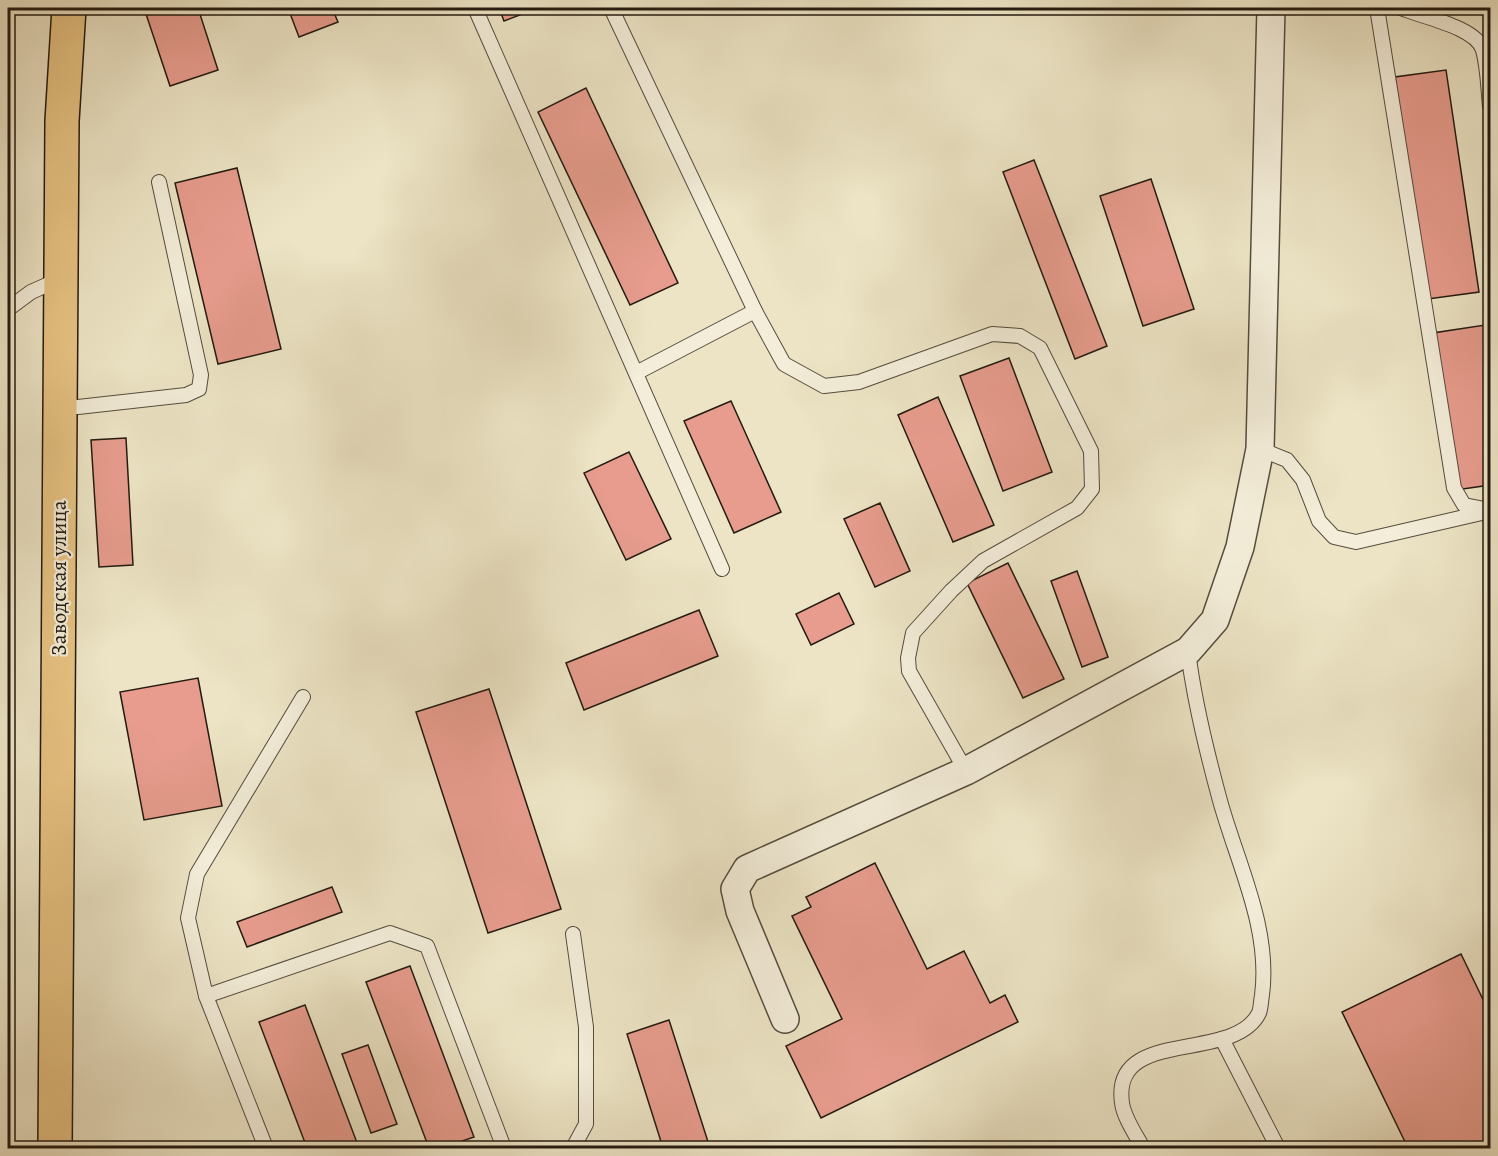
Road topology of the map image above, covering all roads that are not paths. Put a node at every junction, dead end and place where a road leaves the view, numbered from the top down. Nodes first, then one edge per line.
1 (69, 8) edge
2 (475, 8) edge
3 (611, 8) edge
4 (1271, 8) edge
5 (1377, 8) edge
6 (1401, 8) edge
7 (1491, 106) edge
8 (159, 182) dead end
9 (61, 279) junction
10 (8, 309) edge
11 (755, 311) junction
12 (638, 372) junction
13 (60, 406) junction
14 (1260, 449) junction
15 (1491, 511) edge
16 (722, 569) dead end
17 (1188, 651) junction
18 (303, 697) dead end
19 (966, 771) junction
20 (573, 934) dead end
21 (206, 996) junction
22 (784, 1019) dead end
23 (1222, 1039) junction
24 (55, 1149) edge
25 (266, 1149) edge
26 (504, 1149) edge
27 (573, 1149) edge
28 (1143, 1149) edge
29 (1278, 1149) edge

1 - 9 main road, Заводская улица
2 - 12 lane
3 - 11 lane
4 - 14 street
5 - 15 lane
6 - 7 lane
8 - 13 lane
9 - 10 lane
9 - 13 main road, Заводская улица
11 - 12 lane
11 - 19 lane
12 - 16 lane
13 - 24 main road, Заводская улица
14 - 15 lane
14 - 17 street
17 - 19 street
17 - 23 lane
18 - 21 lane
19 - 22 street
20 - 27 lane
21 - 25 lane
21 - 26 lane
23 - 28 lane
23 - 29 lane

